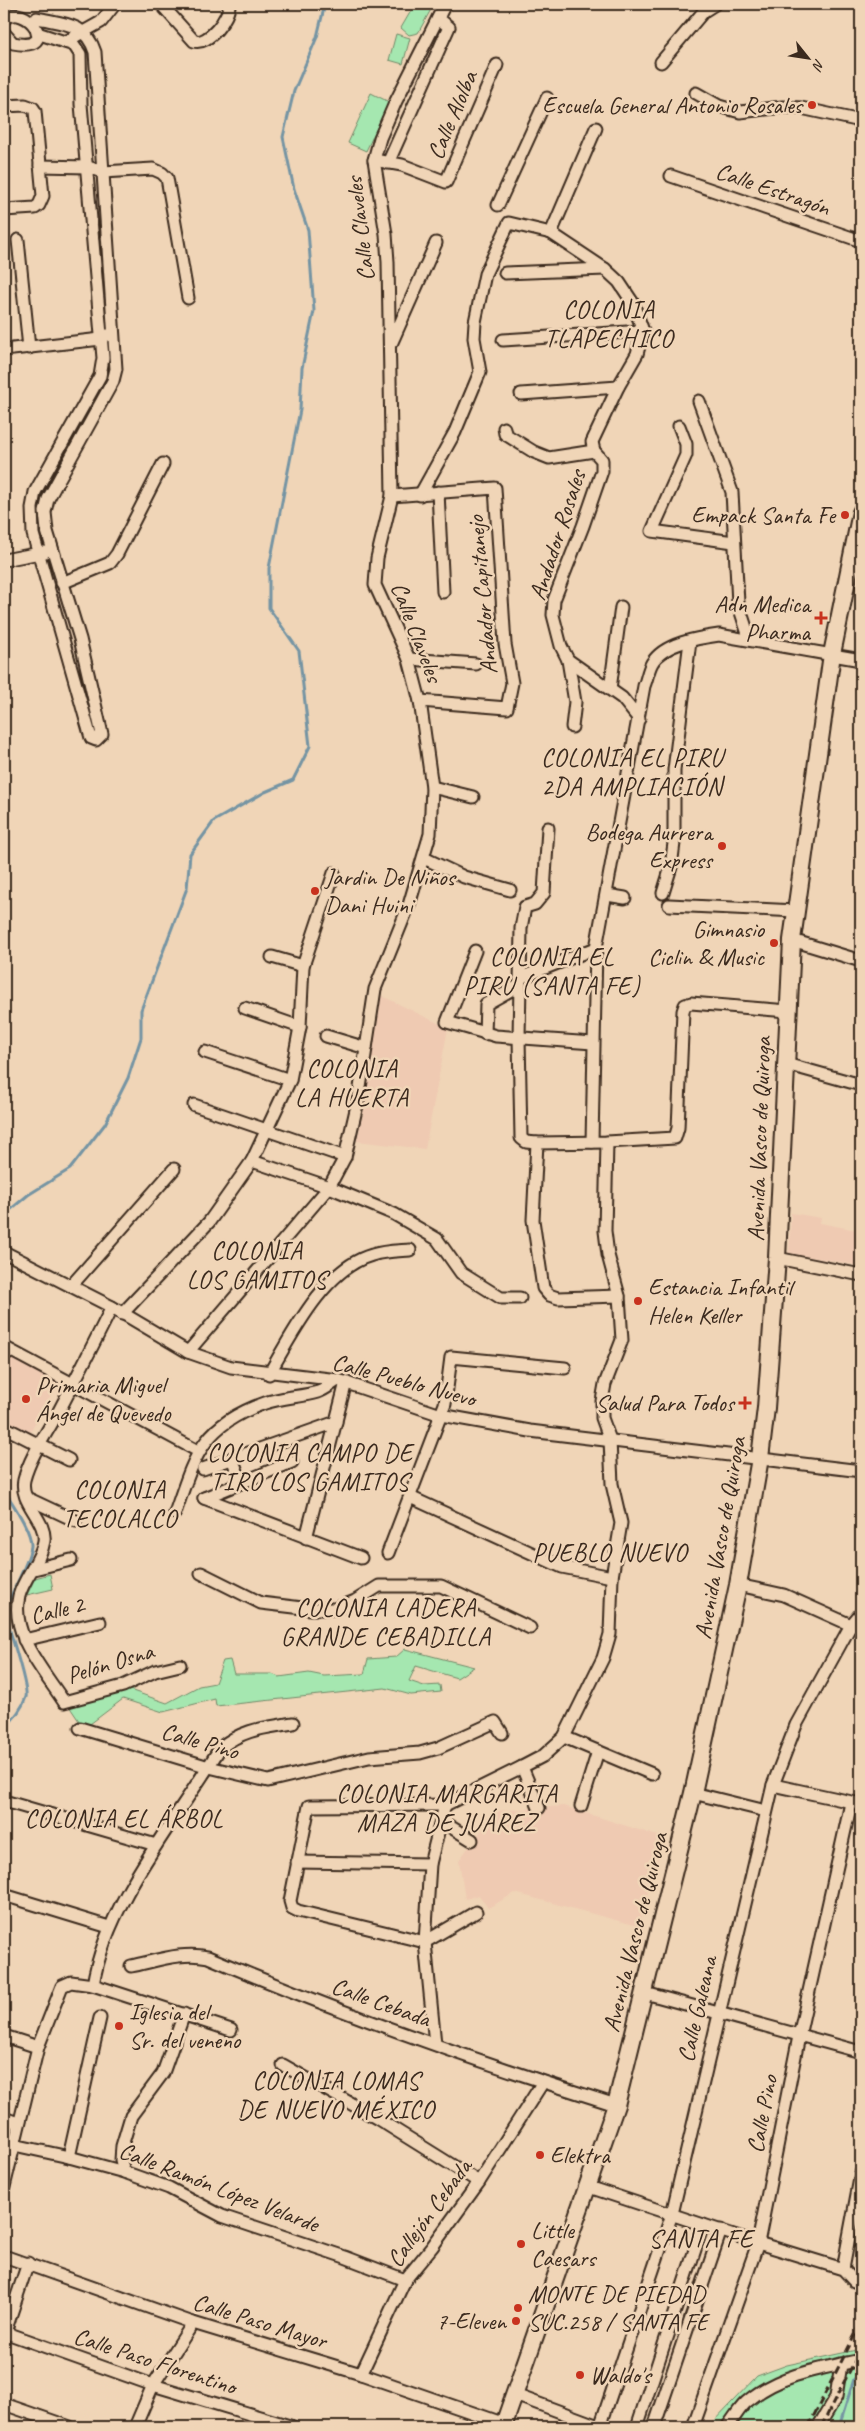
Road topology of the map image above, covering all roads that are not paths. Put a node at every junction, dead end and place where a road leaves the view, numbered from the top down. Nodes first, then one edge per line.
1 (115, 4) edge
2 (160, 4) edge
3 (229, 4) edge
4 (445, 4) edge
5 (715, 4) edge
6 (26, 6) edge
7 (7, 12) edge
8 (37, 18) junction
9 (438, 18) junction
10 (84, 31) junction
11 (37, 32) junction
12 (4, 33) edge
13 (66, 41) junction
14 (661, 62) dead end
15 (497, 65) dead end
16 (696, 93) dead end
17 (547, 98) dead end
18 (4, 106) edge
19 (861, 121) edge
20 (596, 128) dead end
21 (374, 160) junction
22 (388, 162) junction
23 (40, 166) junction
24 (88, 167) junction
25 (103, 172) junction
26 (671, 176) dead end
27 (498, 205) dead end
28 (4, 210) edge
29 (551, 233) junction
30 (18, 240) dead end
31 (861, 242) edge
32 (436, 243) dead end
33 (605, 269) junction
34 (505, 273) dead end
35 (188, 298) dead end
36 (114, 330) junction
37 (643, 331) junction
38 (101, 339) junction
39 (503, 340) dead end
40 (390, 346) junction
41 (29, 348) junction
42 (4, 350) edge
43 (618, 387) junction
44 (522, 394) dead end
45 (699, 401) dead end
46 (679, 426) dead end
47 (504, 428) dead end
48 (594, 451) junction
49 (163, 464) dead end
50 (438, 492) junction
51 (420, 495) junction
52 (392, 496) junction
53 (861, 512) edge
54 (734, 542) junction
55 (52, 551) junction
56 (39, 554) junction
57 (4, 560) edge
58 (62, 583) junction
59 (443, 592) dead end
60 (621, 607) dead end
61 (74, 620) junction
62 (58, 622) junction
63 (80, 639) junction
64 (750, 640) junction
65 (690, 641) junction
66 (65, 643) junction
67 (832, 654) junction
68 (409, 658) junction
69 (568, 660) junction
70 (861, 660) edge
71 (476, 664) dead end
72 (610, 689) junction
73 (420, 701) junction
74 (639, 719) junction
75 (572, 727) dead end
76 (432, 787) junction
77 (473, 797) dead end
78 (548, 828) dead end
79 (424, 858) junction
80 (334, 873) dead end
81 (510, 890) dead end
82 (663, 893) dead end
83 (607, 895) junction
84 (625, 898) dead end
85 (668, 904) dead end
86 (796, 911) junction
87 (792, 940) junction
88 (596, 948) junction
89 (475, 951) dead end
90 (272, 957) dead end
91 (861, 961) edge
92 (303, 966) junction
93 (520, 982) junction
94 (245, 1008) dead end
95 (788, 1011) junction
96 (300, 1027) junction
97 (485, 1034) junction
98 (326, 1036) dead end
99 (519, 1038) junction
100 (593, 1043) junction
101 (366, 1048) junction
102 (205, 1052) dead end
103 (786, 1064) junction
104 (290, 1080) junction
105 (861, 1085) edge
106 (194, 1105) dead end
107 (267, 1130) junction
108 (592, 1142) junction
109 (607, 1142) junction
110 (537, 1143) junction
111 (345, 1157) junction
112 (252, 1161) junction
113 (174, 1168) dead end
114 (329, 1187) junction
115 (410, 1250) dead end
116 (4, 1252) edge
117 (777, 1258) junction
118 (861, 1274) edge
119 (71, 1286) junction
120 (619, 1296) junction
121 (520, 1298) dead end
122 (117, 1311) junction
123 (4, 1347) edge
124 (188, 1352) junction
125 (565, 1368) dead end
126 (268, 1374) junction
127 (342, 1381) junction
128 (73, 1385) junction
129 (441, 1415) junction
130 (336, 1422) junction
131 (4, 1427) edge
132 (610, 1440) junction
133 (40, 1445) junction
134 (198, 1451) junction
135 (232, 1458) junction
136 (760, 1458) junction
137 (69, 1460) dead end
138 (292, 1462) dead end
139 (203, 1469) dead end
140 (861, 1471) edge
141 (241, 1482) junction
142 (410, 1497) junction
143 (26, 1498) junction
144 (176, 1513) dead end
145 (76, 1521) dead end
146 (306, 1538) junction
147 (388, 1553) dead end
148 (361, 1558) dead end
149 (71, 1560) dead end
150 (34, 1569) junction
151 (201, 1573) dead end
152 (612, 1577) junction
153 (738, 1585) junction
154 (861, 1613) edge
155 (100, 1622) dead end
156 (851, 1625) junction
157 (530, 1628) dead end
158 (24, 1640) junction
159 (180, 1665) dead end
160 (293, 1723) dead end
161 (80, 1728) dead end
162 (502, 1733) dead end
163 (564, 1737) junction
164 (598, 1751) junction
165 (209, 1767) junction
166 (522, 1768) junction
167 (652, 1774) dead end
168 (772, 1785) junction
169 (693, 1793) junction
170 (4, 1801) edge
171 (856, 1804) edge
172 (445, 1805) junction
173 (581, 1806) dead end
174 (539, 1808) dead end
175 (766, 1810) junction
176 (441, 1821) junction
177 (472, 1840) dead end
178 (156, 1845) junction
179 (297, 1862) junction
180 (430, 1864) junction
181 (4, 1895) edge
182 (476, 1912) dead end
183 (109, 1927) junction
184 (425, 1942) junction
185 (131, 1966) dead end
186 (93, 1984) junction
187 (645, 1993) junction
188 (718, 2013) junction
189 (184, 2014) junction
190 (100, 2018) dead end
191 (231, 2030) dead end
192 (4, 2036) edge
193 (799, 2036) junction
194 (435, 2044) junction
195 (38, 2047) junction
196 (861, 2052) edge
197 (283, 2065) dead end
198 (543, 2082) junction
199 (616, 2105) junction
200 (4, 2118) edge
201 (18, 2123) junction
202 (14, 2145) junction
203 (69, 2156) junction
204 (7, 2165) edge
205 (124, 2172) junction
206 (861, 2173) edge
207 (479, 2182) junction
208 (4, 2187) edge
209 (590, 2187) junction
210 (672, 2214) junction
211 (703, 2225) junction
212 (721, 2230) junction
213 (758, 2243) junction
214 (4, 2256) edge
215 (28, 2263) junction
216 (843, 2268) junction
217 (405, 2280) junction
218 (861, 2283) edge
219 (193, 2323) junction
220 (4, 2332) edge
221 (664, 2346) junction
222 (680, 2351) junction
223 (861, 2360) edge
224 (841, 2364) junction
225 (361, 2374) junction
226 (153, 2385) junction
227 (515, 2396) junction
228 (4, 2404) edge
229 (504, 2426) edge
230 (70, 2427) edge
231 (135, 2427) edge
232 (293, 2427) edge
233 (600, 2427) edge
234 (637, 2427) edge
235 (654, 2427) edge
236 (693, 2427) edge
237 (727, 2427) edge
238 (818, 2427) edge

1 - 10 street
2 - 3 street
4 - 9 street, Calle Claveles
5 - 14 street
6 - 7 street
6 - 8 street
8 - 10 street
8 - 11 street
9 - 21 street, Calle Claveles
9 - 22 street
10 - 13 street
10 - 25 street
11 - 12 street
11 - 13 street
13 - 24 street
15 - 22 street, Calle Alolba
16 - 19 street
17 - 27 street
18 - 23 street
20 - 29 street
21 - 22 street
21 - 40 street, Calle Claveles
23 - 24 street
23 - 28 street
24 - 25 street
24 - 38 street
25 - 35 street
25 - 36 street
26 - 31 street, Calle Estragón
29 - 33 street
29 - 51 street
30 - 41 street
32 - 40 street
33 - 34 street
33 - 37 street
36 - 38 street
36 - 55 street
37 - 39 street
37 - 43 street
38 - 41 street
38 - 56 street
40 - 52 street, Calle Claveles
41 - 42 street
43 - 44 street
43 - 48 street
45 - 54 street
46 - 54 street
47 - 48 street
48 - 69 street, Andador Rosales
49 - 58 street
50 - 51 street
50 - 59 street
50 - 73 street, Andador Capitanejo
51 - 52 street
52 - 68 street, Calle Claveles
53 - 67 main road, Avenida Vasco de Quiroga
54 - 64 street
55 - 56 street
55 - 58 street
56 - 57 street
56 - 62 street
58 - 61 street
60 - 72 street
61 - 62 street
61 - 63 street
62 - 66 street
63 - 66 street
63 - 66 street
64 - 65 street
64 - 67 street
65 - 74 street
65 - 82 street
67 - 70 street
67 - 86 main road, Avenida Vasco de Quiroga
68 - 71 street
68 - 73 street, Calle Claveles
69 - 72 street
69 - 75 street, Andador Rosales
72 - 74 street
73 - 76 street, Calle Claveles
74 - 83 street
76 - 77 street
76 - 79 street, Calle Claveles
78 - 93 street
79 - 81 street
79 - 101 street, Calle Claveles
80 - 92 street
83 - 84 street
83 - 88 street
85 - 86 street
86 - 87 main road, Avenida Vasco de Quiroga
87 - 91 street
87 - 95 main road, Avenida Vasco de Quiroga
88 - 93 street
88 - 100 street
89 - 97 street
90 - 92 street
92 - 96 street
93 - 97 street
93 - 99 street
94 - 96 street
95 - 103 main road, Avenida Vasco de Quiroga
95 - 109 street
96 - 104 street
97 - 99 street
98 - 101 street
99 - 100 street
99 - 110 street
100 - 108 street
101 - 111 street, Calle Claveles
102 - 104 street
103 - 105 street
103 - 117 main road, Avenida Vasco de Quiroga
104 - 107 street
106 - 107 street
107 - 111 street
107 - 112 street
108 - 109 street
108 - 110 street
109 - 120 street
110 - 120 street
111 - 114 street, Calle Claveles
112 - 114 street
112 - 122 street
113 - 119 street
114 - 121 street
114 - 124 street, Calle Claveles
115 - 126 street
116 - 119 street, Calle Pueblo Nuevo
117 - 118 street
117 - 136 main road, Avenida Vasco de Quiroga
119 - 122 street, Calle Pueblo Nuevo
120 - 132 street
122 - 124 street, Calle Pueblo Nuevo
122 - 128 street
123 - 128 street
124 - 126 street, Calle Pueblo Nuevo
125 - 129 street
126 - 127 street, Calle Pueblo Nuevo
127 - 129 street, Calle Pueblo Nuevo
127 - 130 street
127 - 134 street
128 - 133 street
128 - 134 street
129 - 132 street, Calle Pueblo Nuevo
129 - 142 street
130 - 135 street
130 - 146 street
131 - 133 street
132 - 136 street, Calle Pueblo Nuevo
132 - 152 street
133 - 137 street
133 - 143 street
134 - 144 street
135 - 139 street
135 - 141 street
136 - 140 street, Calle Pueblo Nuevo
136 - 153 main road, Avenida Vasco de Quiroga
138 - 141 street
141 - 146 street
142 - 147 street
142 - 152 street
143 - 145 street
143 - 150 street
146 - 148 street
149 - 150 street
150 - 158 street
151 - 157 street
152 - 163 street
153 - 156 street
153 - 169 main road, Avenida Vasco de Quiroga
154 - 156 street, Calle Galeana
155 - 158 street, Calle 2
156 - 168 street, Calle Galeana
158 - 159 street, Pelón Osna
160 - 165 street
161 - 165 street, Calle Pino
162 - 165 street, Calle Pino
163 - 164 street
163 - 166 street
164 - 167 street
164 - 173 street
165 - 178 street
166 - 172 street
166 - 174 street
168 - 171 street
168 - 175 street, Calle Galeana
169 - 175 street
169 - 187 main road, Avenida Vasco de Quiroga
170 - 178 street
171 - 193 street, Calle Pino
172 - 176 street
172 - 179 street
175 - 188 street, Calle Galeana
176 - 177 street
176 - 180 street
178 - 183 street
179 - 180 street
179 - 184 street
180 - 184 street
181 - 183 street
182 - 184 street
183 - 186 street
184 - 194 street
185 - 194 street, Calle Cebada
186 - 189 street
186 - 195 street
187 - 188 street
187 - 199 main road, Avenida Vasco de Quiroga
188 - 193 street
188 - 210 street, Calle Galeana
189 - 191 street
189 - 205 street
190 - 203 street
192 - 195 street
193 - 196 street
193 - 213 street, Calle Pino
194 - 198 street, Calle Cebada
195 - 201 street
197 - 207 street
198 - 199 street, Calle Cebada
198 - 207 street, Callejón Cebada
199 - 209 main road, Avenida Vasco de Quiroga
200 - 201 street
201 - 202 street
202 - 203 street, Calle Ramón López Velarde
202 - 204 street
203 - 205 street, Calle Ramón López Velarde
204 - 208 street
205 - 217 street, Calle Ramón López Velarde
206 - 216 street
207 - 217 street, Callejón Cebada
209 - 210 street
209 - 227 main road, Avenida Vasco de Quiroga
210 - 211 street
210 - 233 street, Calle Galeana
211 - 212 street
211 - 221 street
212 - 213 street
212 - 222 street
213 - 216 street
213 - 236 street, Calle Pino
214 - 215 street, Calle Paso Mayor
215 - 219 street, Calle Paso Mayor
215 - 220 street
216 - 218 street
217 - 225 street, Callejón Cebada
219 - 225 street, Calle Paso Mayor
219 - 226 street
220 - 226 street, Calle Paso Florentino
221 - 222 street
221 - 234 street
222 - 235 street
223 - 224 street
224 - 237 street
224 - 238 street
225 - 229 street, Calle Paso Mayor
226 - 231 street
226 - 232 street, Calle Paso Florentino
227 - 229 main road, Avenida Vasco de Quiroga
227 - 233 street
228 - 230 street

